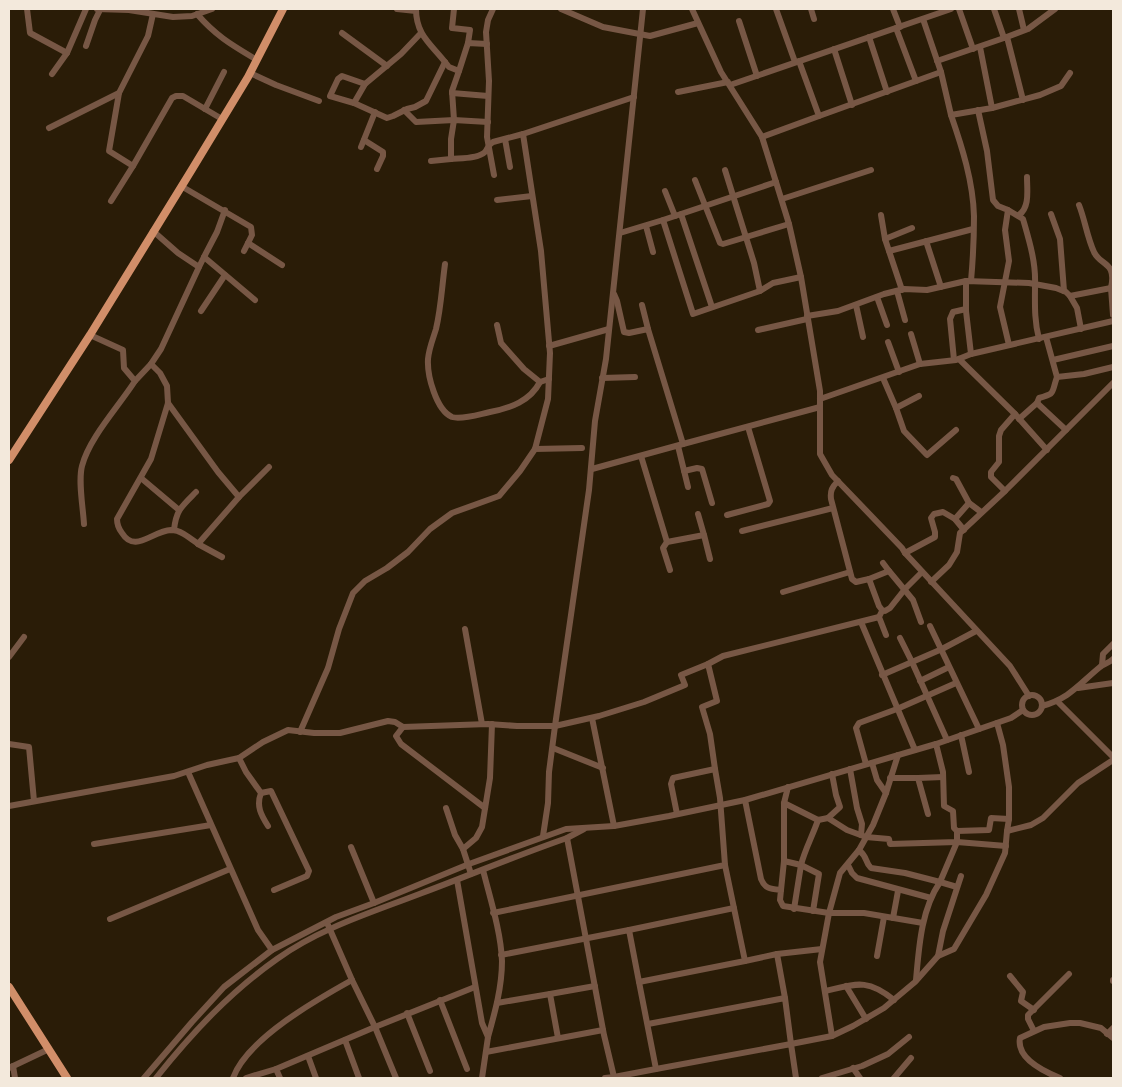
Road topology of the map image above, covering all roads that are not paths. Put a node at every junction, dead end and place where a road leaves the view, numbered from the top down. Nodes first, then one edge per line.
1 (27, 9) edge
2 (86, 9) edge
3 (99, 9) edge
4 (212, 9) edge
5 (283, 9) edge
6 (397, 9) edge
7 (454, 9) edge
8 (492, 9) edge
9 (562, 9) edge
10 (643, 9) edge
11 (692, 9) edge
12 (776, 9) edge
13 (811, 9) edge
14 (894, 9) edge
15 (926, 9) edge
16 (951, 9) edge
17 (959, 9) edge
18 (994, 9) edge
19 (1018, 9) edge
20 (1055, 9) edge
21 (416, 10) edge
22 (161, 12) edge
23 (153, 14) junction
24 (197, 14) junction
25 (926, 18) junction
26 (814, 19) dead end
27 (739, 21) dead end
28 (698, 23) junction
29 (898, 27) junction
30 (1024, 30) junction
31 (342, 33) dead end
32 (421, 34) junction
33 (639, 34) junction
34 (869, 37) junction
35 (1006, 37) junction
36 (468, 43) junction
37 (487, 44) junction
38 (86, 46) dead end
39 (977, 48) junction
40 (834, 49) junction
41 (67, 53) junction
42 (257, 60) junction
43 (937, 61) junction
44 (445, 62) junction
45 (797, 62) junction
46 (387, 66) junction
47 (459, 71) junction
48 (224, 72) dead end
49 (941, 72) junction
50 (250, 73) junction
51 (1070, 73) dead end
52 (52, 74) dead end
53 (757, 76) junction
54 (916, 81) junction
55 (365, 84) junction
56 (729, 84) junction
57 (678, 92) dead end
58 (887, 92) junction
59 (119, 93) junction
60 (452, 93) junction
61 (488, 96) junction
62 (634, 97) junction
63 (1023, 100) junction
64 (319, 101) dead end
65 (354, 104) junction
66 (852, 104) junction
67 (205, 108) junction
68 (992, 108) junction
69 (404, 110) junction
70 (978, 110) junction
71 (375, 112) junction
72 (951, 114) junction
73 (819, 116) junction
74 (222, 119) junction
75 (454, 120) junction
76 (488, 122) junction
77 (49, 128) dead end
78 (523, 134) junction
79 (762, 137) junction
80 (505, 139) junction
81 (364, 140) junction
82 (488, 145) junction
83 (361, 147) dead end
84 (451, 159) junction
85 (431, 161) dead end
86 (133, 166) junction
87 (510, 167) dead end
88 (377, 169) dead end
89 (725, 170) dead end
90 (871, 170) dead end
91 (494, 175) dead end
92 (1027, 177) dead end
93 (695, 180) dead end
94 (776, 182) junction
95 (181, 186) junction
96 (666, 191) dead end
97 (532, 196) junction
98 (733, 196) junction
99 (782, 198) junction
100 (111, 200) dead end
101 (497, 200) dead end
102 (705, 206) junction
103 (1079, 206) dead end
104 (225, 210) junction
105 (1008, 210) junction
106 (1051, 214) dead end
107 (678, 215) junction
108 (881, 215) dead end
109 (1019, 215) junction
110 (663, 220) junction
111 (789, 224) junction
112 (646, 226) junction
113 (912, 228) dead end
114 (974, 229) junction
115 (154, 231) junction
116 (620, 233) junction
117 (746, 237) junction
118 (885, 239) junction
119 (926, 241) junction
120 (248, 243) junction
121 (244, 251) dead end
122 (889, 251) junction
123 (653, 252) dead end
124 (204, 256) junction
125 (445, 264) dead end
126 (282, 265) dead end
127 (199, 267) junction
128 (225, 275) junction
129 (801, 277) junction
130 (969, 281) junction
131 (1005, 282) junction
132 (1035, 284) junction
133 (941, 287) junction
134 (1111, 288) junction
135 (760, 291) junction
136 (899, 291) junction
137 (1064, 291) junction
138 (613, 293) junction
139 (1070, 296) junction
140 (877, 297) junction
141 (255, 300) dead end
142 (642, 305) dead end
143 (856, 305) junction
144 (712, 307) junction
145 (966, 309) junction
146 (201, 311) dead end
147 (1113, 315) edge
148 (807, 317) junction
149 (905, 320) dead end
150 (1113, 321) edge
151 (497, 325) dead end
152 (887, 325) dead end
153 (609, 329) junction
154 (648, 329) junction
155 (1081, 329) junction
156 (758, 330) dead end
157 (911, 334) dead end
158 (90, 335) junction
159 (863, 336) dead end
160 (1046, 337) junction
161 (1039, 339) junction
162 (888, 342) dead end
163 (1009, 345) junction
164 (549, 346) junction
165 (1113, 346) edge
166 (971, 354) junction
167 (956, 359) junction
168 (1053, 360) junction
169 (151, 364) junction
170 (920, 364) junction
171 (1113, 367) edge
172 (899, 372) junction
173 (635, 376) dead end
174 (1057, 377) junction
175 (602, 378) junction
176 (883, 378) junction
177 (549, 379) junction
178 (134, 381) junction
179 (540, 382) junction
180 (1113, 383) edge
181 (919, 396) dead end
182 (820, 399) junction
183 (1037, 402) junction
184 (168, 403) junction
185 (820, 407) junction
186 (896, 408) junction
187 (1017, 417) junction
188 (748, 427) junction
189 (956, 430) dead end
190 (1066, 430) junction
191 (680, 445) junction
192 (582, 448) dead end
193 (535, 449) junction
194 (1047, 450) junction
195 (641, 456) junction
196 (9, 460) edge
197 (269, 467) dead end
198 (592, 469) junction
199 (684, 471) junction
200 (141, 478) junction
201 (953, 478) dead end
202 (838, 482) junction
203 (688, 487) dead end
204 (1005, 491) junction
205 (196, 492) dead end
206 (239, 497) junction
207 (712, 503) dead end
208 (969, 503) junction
209 (833, 508) junction
210 (179, 510) junction
211 (982, 512) junction
212 (698, 514) dead end
213 (727, 515) dead end
214 (955, 519) junction
215 (84, 524) dead end
216 (174, 530) junction
217 (964, 530) junction
218 (742, 531) dead end
219 (704, 535) junction
220 (667, 542) junction
221 (198, 544) junction
222 (905, 553) junction
223 (222, 557) dead end
224 (710, 558) dead end
225 (883, 564) dead end
226 (670, 570) dead end
227 (889, 571) junction
228 (850, 572) junction
229 (922, 572) junction
230 (869, 579) junction
231 (932, 582) junction
232 (905, 589) junction
233 (783, 592) dead end
234 (881, 613) junction
235 (861, 622) junction
236 (921, 622) dead end
237 (930, 626) dead end
238 (465, 629) dead end
239 (976, 631) junction
240 (886, 635) dead end
241 (24, 637) dead end
242 (900, 638) dead end
243 (1113, 644) edge
244 (942, 649) junction
245 (9, 656) edge
246 (1113, 660) edge
247 (912, 662) junction
248 (708, 664) junction
249 (1102, 665) junction
250 (949, 667) junction
251 (882, 675) junction
252 (920, 680) junction
253 (956, 682) junction
254 (1113, 683) edge
255 (1077, 688) junction
256 (927, 695) junction
257 (1029, 696) junction
258 (1058, 702) junction
259 (1042, 706) junction
260 (896, 709) junction
261 (1023, 710) junction
262 (592, 718) junction
263 (997, 723) junction
264 (482, 724) junction
265 (492, 724) junction
266 (554, 726) junction
267 (403, 727) junction
268 (979, 729) junction
269 (300, 732) junction
270 (961, 735) junction
271 (947, 740) junction
272 (9, 744) edge
273 (936, 744) junction
274 (553, 748) junction
275 (915, 750) junction
276 (898, 755) junction
277 (239, 758) junction
278 (1113, 758) edge
279 (869, 764) junction
280 (603, 768) junction
281 (715, 769) junction
282 (850, 769) junction
283 (188, 772) junction
284 (969, 772) dead end
285 (832, 774) junction
286 (943, 777) junction
287 (890, 778) junction
288 (918, 778) junction
289 (788, 787) junction
290 (260, 793) junction
291 (886, 793) junction
292 (744, 800) junction
293 (34, 801) junction
294 (784, 803) junction
295 (720, 805) junction
296 (9, 806) edge
297 (446, 808) dead end
298 (485, 808) junction
299 (677, 814) junction
300 (928, 814) dead end
301 (828, 818) junction
302 (1010, 819) junction
303 (818, 820) junction
304 (211, 825) junction
305 (268, 826) dead end
306 (614, 826) junction
307 (587, 828) junction
308 (957, 831) junction
309 (1007, 831) junction
310 (543, 836) junction
311 (863, 836) junction
312 (567, 838) junction
313 (957, 842) junction
314 (94, 844) dead end
315 (1006, 846) junction
316 (351, 847) dead end
317 (463, 849) junction
318 (858, 850) junction
319 (784, 861) junction
320 (469, 864) junction
321 (848, 864) junction
322 (725, 865) junction
323 (801, 865) junction
324 (230, 868) junction
325 (483, 870) junction
326 (471, 874) junction
327 (961, 876) dead end
328 (457, 880) junction
329 (940, 882) junction
330 (957, 887) junction
331 (274, 890) dead end
332 (781, 890) junction
333 (898, 890) junction
334 (579, 896) junction
335 (931, 898) junction
336 (374, 903) junction
337 (734, 908) junction
338 (794, 909) junction
339 (813, 911) junction
340 (494, 913) junction
341 (829, 913) junction
342 (884, 917) junction
343 (893, 918) junction
344 (110, 919) dead end
345 (326, 921) junction
346 (923, 923) junction
347 (329, 929) junction
348 (629, 930) junction
349 (586, 937) junction
350 (822, 949) junction
351 (272, 950) junction
352 (501, 954) junction
353 (777, 954) junction
354 (877, 956) dead end
355 (938, 956) junction
356 (745, 961) junction
357 (1069, 974) dead end
358 (1010, 976) dead end
359 (352, 980) junction
360 (916, 980) junction
361 (639, 982) junction
362 (475, 986) junction
363 (595, 986) junction
364 (846, 986) junction
365 (9, 987) edge
366 (825, 991) junction
367 (550, 994) junction
368 (784, 998) junction
369 (440, 1000) junction
370 (894, 1000) junction
371 (497, 1003) junction
372 (1034, 1010) junction
373 (407, 1013) junction
374 (866, 1019) junction
375 (648, 1024) junction
376 (375, 1027) junction
377 (1113, 1028) edge
378 (603, 1030) junction
379 (1034, 1031) junction
380 (832, 1036) junction
381 (1110, 1036) edge
382 (488, 1037) junction
383 (909, 1037) dead end
384 (558, 1038) junction
385 (345, 1040) junction
386 (791, 1044) junction
387 (49, 1049) junction
388 (486, 1052) junction
389 (308, 1056) junction
390 (911, 1058) dead end
391 (11, 1067) edge
392 (276, 1068) junction
393 (656, 1068) junction
394 (853, 1068) junction
395 (467, 1069) dead end
396 (430, 1071) dead end
397 (614, 1077) junction
398 (15, 1078) edge
399 (67, 1078) edge
400 (144, 1078) edge
401 (156, 1078) edge
402 (233, 1078) edge
403 (246, 1078) edge
404 (280, 1078) edge
405 (316, 1078) edge
406 (359, 1078) edge
407 (396, 1078) edge
408 (482, 1078) edge
409 (605, 1078) edge
410 (796, 1078) edge
411 (822, 1078) edge
412 (860, 1078) edge
413 (894, 1078) edge
414 (1060, 1078) edge

1 - 41 street
2 - 41 street
3 - 23 street
3 - 38 street
4 - 24 street
5 - 42 main road
6 - 21 street
7 - 36 street
8 - 37 street
9 - 33 street
10 - 33 street
11 - 28 street
12 - 45 street
13 - 26 street
14 - 29 street
15 - 25 street
16 - 25 street
17 - 39 street
18 - 35 street
19 - 30 street
20 - 30 street
21 - 32 street
22 - 23 street
22 - 24 street
23 - 59 street
24 - 42 street
25 - 29 street
25 - 43 street
27 - 53 street
28 - 33 street
28 - 56 street
29 - 34 street
29 - 54 street
30 - 35 street
31 - 46 street
32 - 44 street
32 - 46 street
33 - 62 street
34 - 40 street
34 - 58 street
35 - 39 street
35 - 63 street
36 - 37 street
36 - 47 street
37 - 61 street
39 - 43 street
39 - 68 street
40 - 45 street
40 - 66 street
41 - 52 street
42 - 50 main road
43 - 49 street
44 - 47 street
44 - 69 street
45 - 53 street
45 - 73 street
46 - 55 street
47 - 60 street
48 - 67 street
49 - 54 street
49 - 72 street
50 - 64 street
50 - 74 main road
51 - 63 street
53 - 56 street
54 - 58 street
55 - 65 street
55 - 65 street
56 - 57 street
56 - 79 street
58 - 66 street
59 - 77 street
59 - 86 street
60 - 61 street
60 - 75 street
61 - 76 street
62 - 78 street
62 - 116 street
63 - 68 street
65 - 71 street
66 - 73 street
67 - 74 street
67 - 86 street
68 - 70 street
69 - 71 street
69 - 75 street
70 - 72 street
70 - 105 street
71 - 81 street
72 - 114 street
73 - 79 street
74 - 95 main road
75 - 76 street
75 - 84 street
76 - 82 street
78 - 80 street
78 - 97 street
79 - 94 street
80 - 82 street
80 - 87 street
81 - 83 street
81 - 88 street
82 - 84 street
82 - 91 street
84 - 85 street
86 - 100 street
89 - 98 street
90 - 99 street
92 - 109 street
93 - 102 street
94 - 98 street
94 - 99 street
95 - 104 street
95 - 115 main road
96 - 107 street
97 - 101 street
97 - 164 street
98 - 102 street
98 - 117 street
99 - 111 street
102 - 107 street
102 - 117 street
103 - 134 street
104 - 120 street
104 - 124 street
105 - 109 street
105 - 131 street
106 - 137 street
107 - 110 street
107 - 144 street
108 - 118 street
109 - 132 street
110 - 112 street
110 - 144 street
111 - 117 street
111 - 129 street
112 - 116 street
112 - 123 street
113 - 118 street
114 - 119 street
114 - 130 street
115 - 127 street
115 - 158 main road
116 - 138 street
117 - 135 street
118 - 122 street
119 - 122 street
119 - 133 street
120 - 121 street
120 - 126 street
122 - 136 street
124 - 127 street
124 - 128 street
125 - 179 street
127 - 169 street
128 - 141 street
128 - 146 street
129 - 135 street
129 - 148 street
130 - 131 street
130 - 133 street
130 - 145 street
131 - 132 street
131 - 163 street
132 - 137 street
132 - 161 street
133 - 136 street
134 - 139 street
134 - 147 street
135 - 144 street
136 - 140 street
136 - 149 street
137 - 139 street
138 - 153 street
138 - 154 street
139 - 155 street
140 - 143 street
140 - 152 street
142 - 154 street
143 - 148 street
143 - 159 street
145 - 166 street
145 - 167 street
148 - 156 street
148 - 182 street
150 - 155 street
151 - 179 street
153 - 164 street
153 - 175 street
154 - 191 street
155 - 160 street
157 - 170 street
158 - 178 street
158 - 196 main road
160 - 161 street
160 - 168 street
161 - 163 street
162 - 172 street
163 - 166 street
164 - 177 street
165 - 168 street
166 - 167 street
167 - 170 street
167 - 187 street
168 - 174 street
169 - 178 street
169 - 184 street
170 - 172 street
171 - 174 street
172 - 176 street
173 - 175 street
174 - 183 street
175 - 198 street
176 - 182 street
176 - 186 street
177 - 179 street
177 - 193 street
178 - 215 street
180 - 190 street
181 - 186 street
182 - 185 street
183 - 187 street
183 - 190 street
184 - 200 street
184 - 206 street
185 - 188 street
185 - 202 street
186 - 189 street
187 - 194 street
187 - 204 street
188 - 191 street
188 - 213 street
190 - 194 street
191 - 195 street
191 - 199 street
192 - 193 street
193 - 269 street
194 - 204 street
195 - 198 street
195 - 220 street
197 - 206 street
198 - 266 street
199 - 203 street
199 - 207 street
200 - 210 street
200 - 216 street
201 - 208 street
202 - 209 street
202 - 222 street
204 - 211 street
205 - 210 street
206 - 221 street
208 - 211 street
208 - 214 street
209 - 218 street
209 - 228 street
210 - 216 street
211 - 217 street
212 - 219 street
214 - 217 street
214 - 222 street
216 - 221 street
217 - 231 street
219 - 220 street
219 - 224 street
220 - 226 street
221 - 223 street
222 - 229 street
225 - 227 street
227 - 230 street
227 - 232 street
228 - 230 street
228 - 233 street
229 - 231 street
229 - 232 street
230 - 234 street
231 - 239 street
232 - 234 street
232 - 236 street
234 - 235 street
234 - 240 street
235 - 248 street
235 - 251 street
237 - 244 street
238 - 264 street
239 - 244 street
239 - 257 street
241 - 245 street
242 - 247 street
243 - 249 street
244 - 247 street
244 - 250 street
246 - 249 street
247 - 251 street
247 - 252 street
248 - 262 street
248 - 281 street
249 - 255 street
250 - 252 street
250 - 253 street
251 - 260 street
252 - 256 street
253 - 256 street
253 - 268 street
254 - 255 street
255 - 258 street
256 - 260 street
256 - 271 street
257 - 259 street
257 - 261 street
258 - 259 street
258 - 278 street
259 - 261 street
260 - 275 street
260 - 279 street
261 - 263 street
262 - 266 street
262 - 280 street
263 - 268 street
263 - 302 street
264 - 265 street
264 - 267 street
265 - 266 street
265 - 298 street
266 - 274 street
267 - 269 street
267 - 298 street
268 - 270 street
269 - 277 street
270 - 271 street
270 - 284 street
271 - 273 street
272 - 293 street
273 - 275 street
273 - 286 street
274 - 280 street
274 - 310 street
275 - 276 street
276 - 279 street
276 - 287 street
277 - 283 street
277 - 290 street
278 - 309 street
279 - 282 street
279 - 291 street
280 - 306 street
281 - 295 street
281 - 299 street
282 - 285 street
282 - 311 street
283 - 293 street
283 - 304 street
285 - 289 street
285 - 301 street
286 - 288 street
286 - 308 street
287 - 288 street
287 - 291 street
288 - 300 street
289 - 292 street
289 - 294 street
290 - 305 street
290 - 331 street
291 - 311 street
292 - 295 street
292 - 332 street
293 - 296 street
294 - 303 street
294 - 319 street
295 - 299 street
295 - 322 street
297 - 317 street
298 - 317 street
299 - 306 street
301 - 303 street
301 - 311 street
302 - 308 street
302 - 309 street
303 - 323 street
304 - 314 street
304 - 324 street
306 - 307 street
307 - 310 street
307 - 312 street
308 - 313 street
309 - 315 street
310 - 320 street
311 - 313 street
311 - 318 street
312 - 325 street
312 - 334 street
313 - 315 street
313 - 329 street
315 - 355 street
316 - 336 street
317 - 320 street
318 - 321 street
318 - 329 street
319 - 323 street
319 - 332 street
320 - 326 street
320 - 336 street
321 - 333 street
321 - 341 street
322 - 334 street
322 - 337 street
323 - 338 street
323 - 339 street
324 - 344 street
324 - 351 street
325 - 326 street
325 - 340 street
326 - 328 street
327 - 330 street
328 - 347 street
328 - 362 street
329 - 330 street
329 - 335 street
330 - 355 street
332 - 338 street
333 - 335 street
333 - 343 street
334 - 340 street
334 - 349 street
335 - 346 street
336 - 345 street
337 - 348 street
337 - 356 street
338 - 339 street
339 - 341 street
340 - 352 street
341 - 342 street
341 - 350 street
342 - 343 street
342 - 354 street
343 - 346 street
345 - 347 street
345 - 351 street
346 - 360 street
347 - 359 street
347 - 401 street
348 - 349 street
348 - 361 street
349 - 352 street
349 - 363 street
350 - 353 street
350 - 366 street
351 - 400 street
352 - 371 street
353 - 356 street
353 - 368 street
355 - 360 street
356 - 361 street
357 - 372 street
358 - 372 street
359 - 376 street
359 - 402 street
360 - 370 street
361 - 375 street
362 - 369 street
362 - 382 street
363 - 367 street
363 - 378 street
364 - 366 street
364 - 370 street
364 - 374 street
365 - 387 main road
366 - 380 street
367 - 371 street
367 - 384 street
368 - 375 street
368 - 386 street
369 - 373 street
369 - 395 street
370 - 374 street
371 - 382 street
372 - 379 street
373 - 376 street
373 - 396 street
374 - 380 street
375 - 393 street
376 - 385 street
376 - 407 street
377 - 381 street
378 - 384 street
378 - 397 street
379 - 381 street
379 - 414 street
380 - 386 street
382 - 388 street
383 - 394 street
384 - 388 street
385 - 389 street
385 - 406 street
386 - 393 street
386 - 410 street
387 - 391 street
387 - 399 main road
388 - 408 street
389 - 392 street
389 - 405 street
390 - 413 street
391 - 398 street
392 - 403 street
392 - 404 street
393 - 397 street
394 - 411 street
394 - 412 street
397 - 409 street

